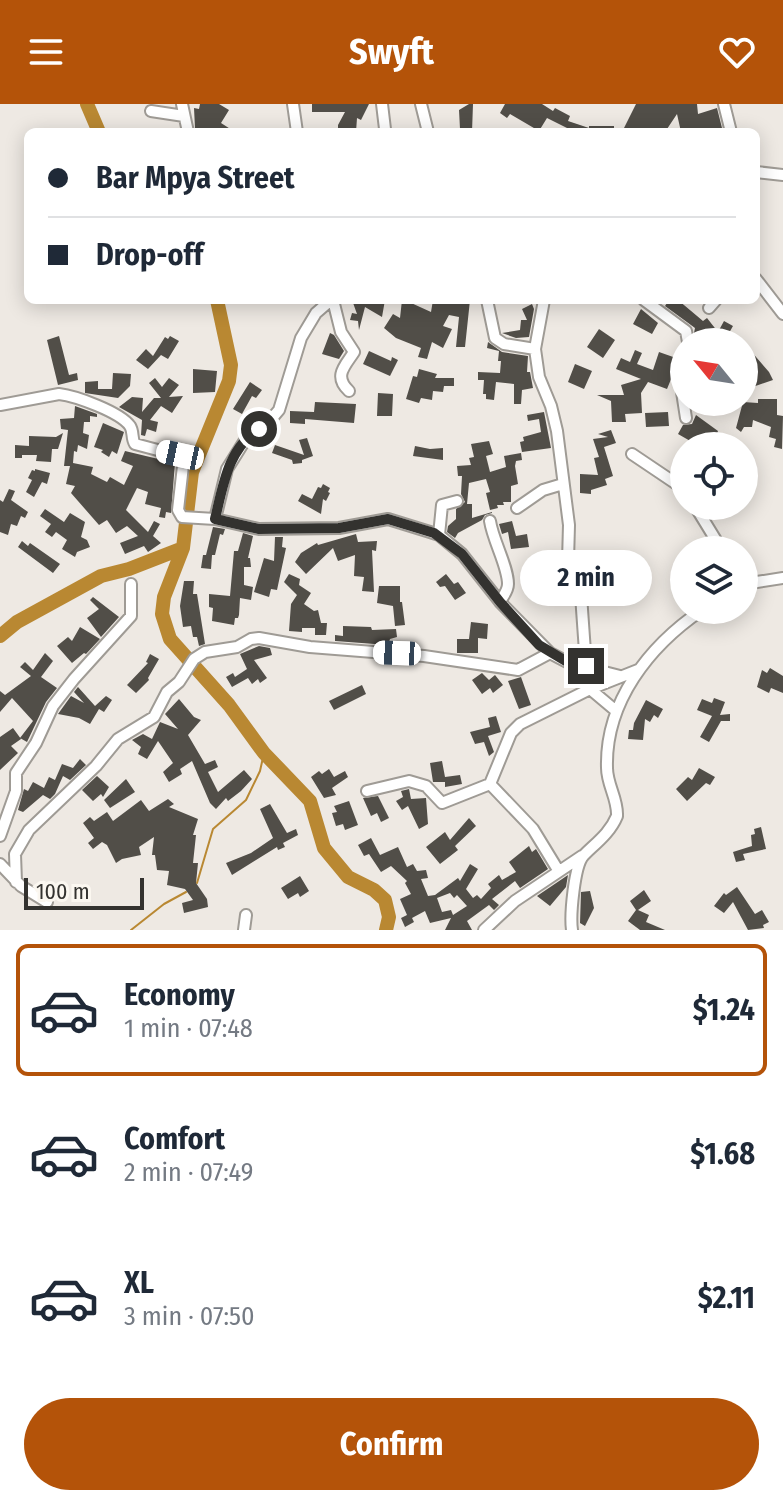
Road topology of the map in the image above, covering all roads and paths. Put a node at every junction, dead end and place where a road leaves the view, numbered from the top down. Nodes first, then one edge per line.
1 (293, 104) edge
2 (382, 104) edge
3 (421, 104) edge
4 (724, 104) edge
5 (183, 110) edge
6 (151, 111) dead end
7 (296, 128) edge
8 (385, 128) edge
9 (427, 128) edge
10 (730, 128) edge
11 (760, 172) edge
12 (783, 175) edge
13 (760, 284) edge
14 (327, 304) edge
15 (333, 304) edge
16 (488, 304) edge
17 (543, 304) edge
18 (649, 304) edge
19 (783, 314) edge
20 (682, 328) edge
21 (535, 349) junction
22 (349, 391) dead end
23 (0, 405) edge
24 (632, 454) dead end
25 (670, 480) edge
26 (563, 484) junction
27 (457, 501) dead end
28 (517, 508) dead end
29 (215, 519) junction
30 (490, 521) dead end
31 (439, 535) junction
32 (783, 578) edge
33 (758, 581) edge
34 (131, 584) dead end
35 (500, 602) junction
36 (684, 624) edge
37 (550, 653) junction
38 (586, 666) junction
39 (638, 670) junction
40 (620, 676) junction
41 (590, 689) junction
42 (615, 710) junction
43 (490, 784) junction
44 (367, 791) dead end
45 (0, 836) edge
46 (582, 856) junction
47 (0, 864) edge
48 (558, 870) junction
49 (16, 882) junction
50 (47, 902) dead end
51 (246, 915) dead end
52 (244, 930) edge
53 (484, 930) edge
54 (572, 930) edge

1 - 7 street
2 - 8 street
3 - 9 street
4 - 10 street
5 - 6 street
11 - 12 street
13 - 19 street
14 - 29 street
15 - 22 street
16 - 21 street
17 - 21 street
18 - 20 street
21 - 26 street
23 - 29 street
24 - 25 street
26 - 28 street
26 - 38 street
27 - 31 street
29 - 31 street
30 - 35 street
31 - 35 street
32 - 33 street
34 - 45 street
35 - 37 street
36 - 39 street
37 - 38 street
37 - 49 street
38 - 40 street
39 - 40 street
39 - 42 street
40 - 41 street
41 - 42 street
41 - 43 street
42 - 46 street
43 - 44 street
43 - 48 street
46 - 48 street
46 - 54 street
47 - 49 street
48 - 53 street
49 - 50 street
51 - 52 street

